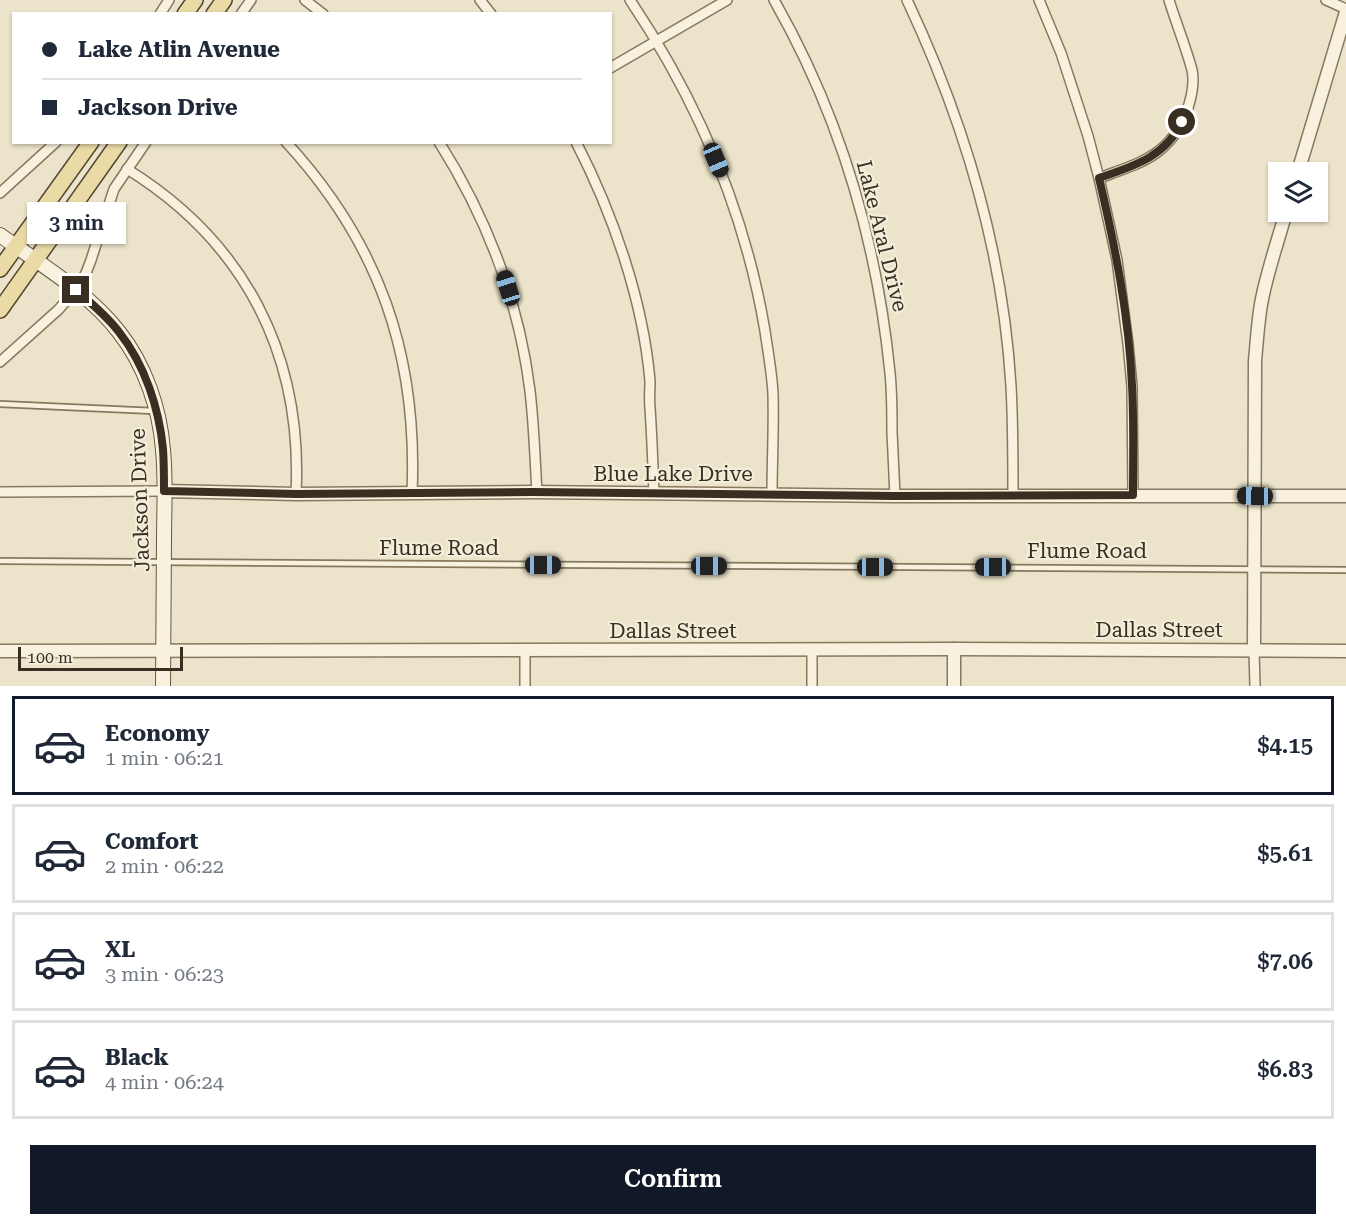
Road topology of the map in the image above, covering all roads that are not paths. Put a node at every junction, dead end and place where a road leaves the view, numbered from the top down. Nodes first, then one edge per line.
1 (305, 0) edge
2 (480, 0) edge
3 (630, 0) edge
4 (727, 0) edge
5 (774, 0) edge
6 (907, 0) edge
7 (1040, 0) edge
8 (1168, 0) edge
9 (1326, 0) edge
10 (1346, 10) edge
11 (320, 12) edge
12 (489, 12) edge
13 (656, 41) junction
14 (612, 67) edge
15 (54, 144) edge
16 (90, 144) edge
17 (118, 144) edge
18 (145, 144) edge
19 (288, 144) edge
20 (440, 144) edge
21 (577, 144) edge
22 (1301, 162) edge
23 (127, 169) junction
24 (1099, 178) junction
25 (0, 193) edge
26 (1283, 222) edge
27 (0, 235) edge
28 (16, 247) junction
29 (35, 261) junction
30 (0, 269) edge
31 (76, 290) junction
32 (0, 310) edge
33 (0, 362) edge
34 (0, 404) edge
35 (157, 411) junction
36 (164, 491) junction
37 (0, 492) edge
38 (412, 493) junction
39 (537, 493) junction
40 (296, 494) junction
41 (654, 495) junction
42 (772, 495) junction
43 (1013, 495) junction
44 (1133, 495) junction
45 (895, 496) junction
46 (1255, 496) junction
47 (1346, 496) edge
48 (0, 561) edge
49 (164, 563) junction
50 (1254, 569) junction
51 (1346, 570) edge
52 (954, 649) junction
53 (525, 650) junction
54 (812, 650) junction
55 (1254, 650) junction
56 (0, 651) edge
57 (163, 651) junction
58 (1346, 651) edge
59 (163, 686) edge
60 (525, 686) edge
61 (812, 686) edge
62 (954, 686) edge
63 (1254, 686) edge

1 - 11 street
2 - 12 street
3 - 13 street
4 - 13 street
5 - 45 street, Lake Aral Drive
6 - 43 street
7 - 24 street
8 - 24 street
9 - 10 street
10 - 22 street
13 - 14 street
13 - 42 street
15 - 25 street
16 - 28 main road
17 - 29 main road
18 - 23 street
19 - 38 street
20 - 39 street
21 - 41 street
23 - 31 street
23 - 40 street
24 - 44 street
26 - 46 street
27 - 28 main road, Jackson Drive
28 - 29 main road, Jackson Drive
28 - 30 main road
29 - 31 main road, Jackson Drive
29 - 32 main road
31 - 33 street
31 - 35 main road, Jackson Drive
34 - 35 lane
35 - 36 main road, Jackson Drive
36 - 37 street, Blue Lake Drive
36 - 40 street, Blue Lake Drive
36 - 49 main road, Jackson Drive
38 - 39 street, Blue Lake Drive
38 - 40 street, Blue Lake Drive
39 - 41 street, Blue Lake Drive
41 - 42 street, Blue Lake Drive
42 - 45 street, Blue Lake Drive
43 - 44 street, Blue Lake Drive
43 - 45 street, Blue Lake Drive
44 - 46 street, Blue Lake Drive
46 - 47 street, Blue Lake Drive
46 - 50 street
48 - 49 lane, Flume Road
49 - 50 lane, Flume Road
49 - 57 main road, Jackson Drive
50 - 51 lane, Flume Road
50 - 55 street
52 - 54 street, Dallas Street
52 - 55 street, Dallas Street
52 - 62 street
53 - 54 street, Dallas Street
53 - 57 street, Dallas Street
53 - 60 street
54 - 61 street
55 - 58 street, Dallas Street
55 - 63 street
56 - 57 street, Dallas Street
57 - 59 main road, Jackson Drive

